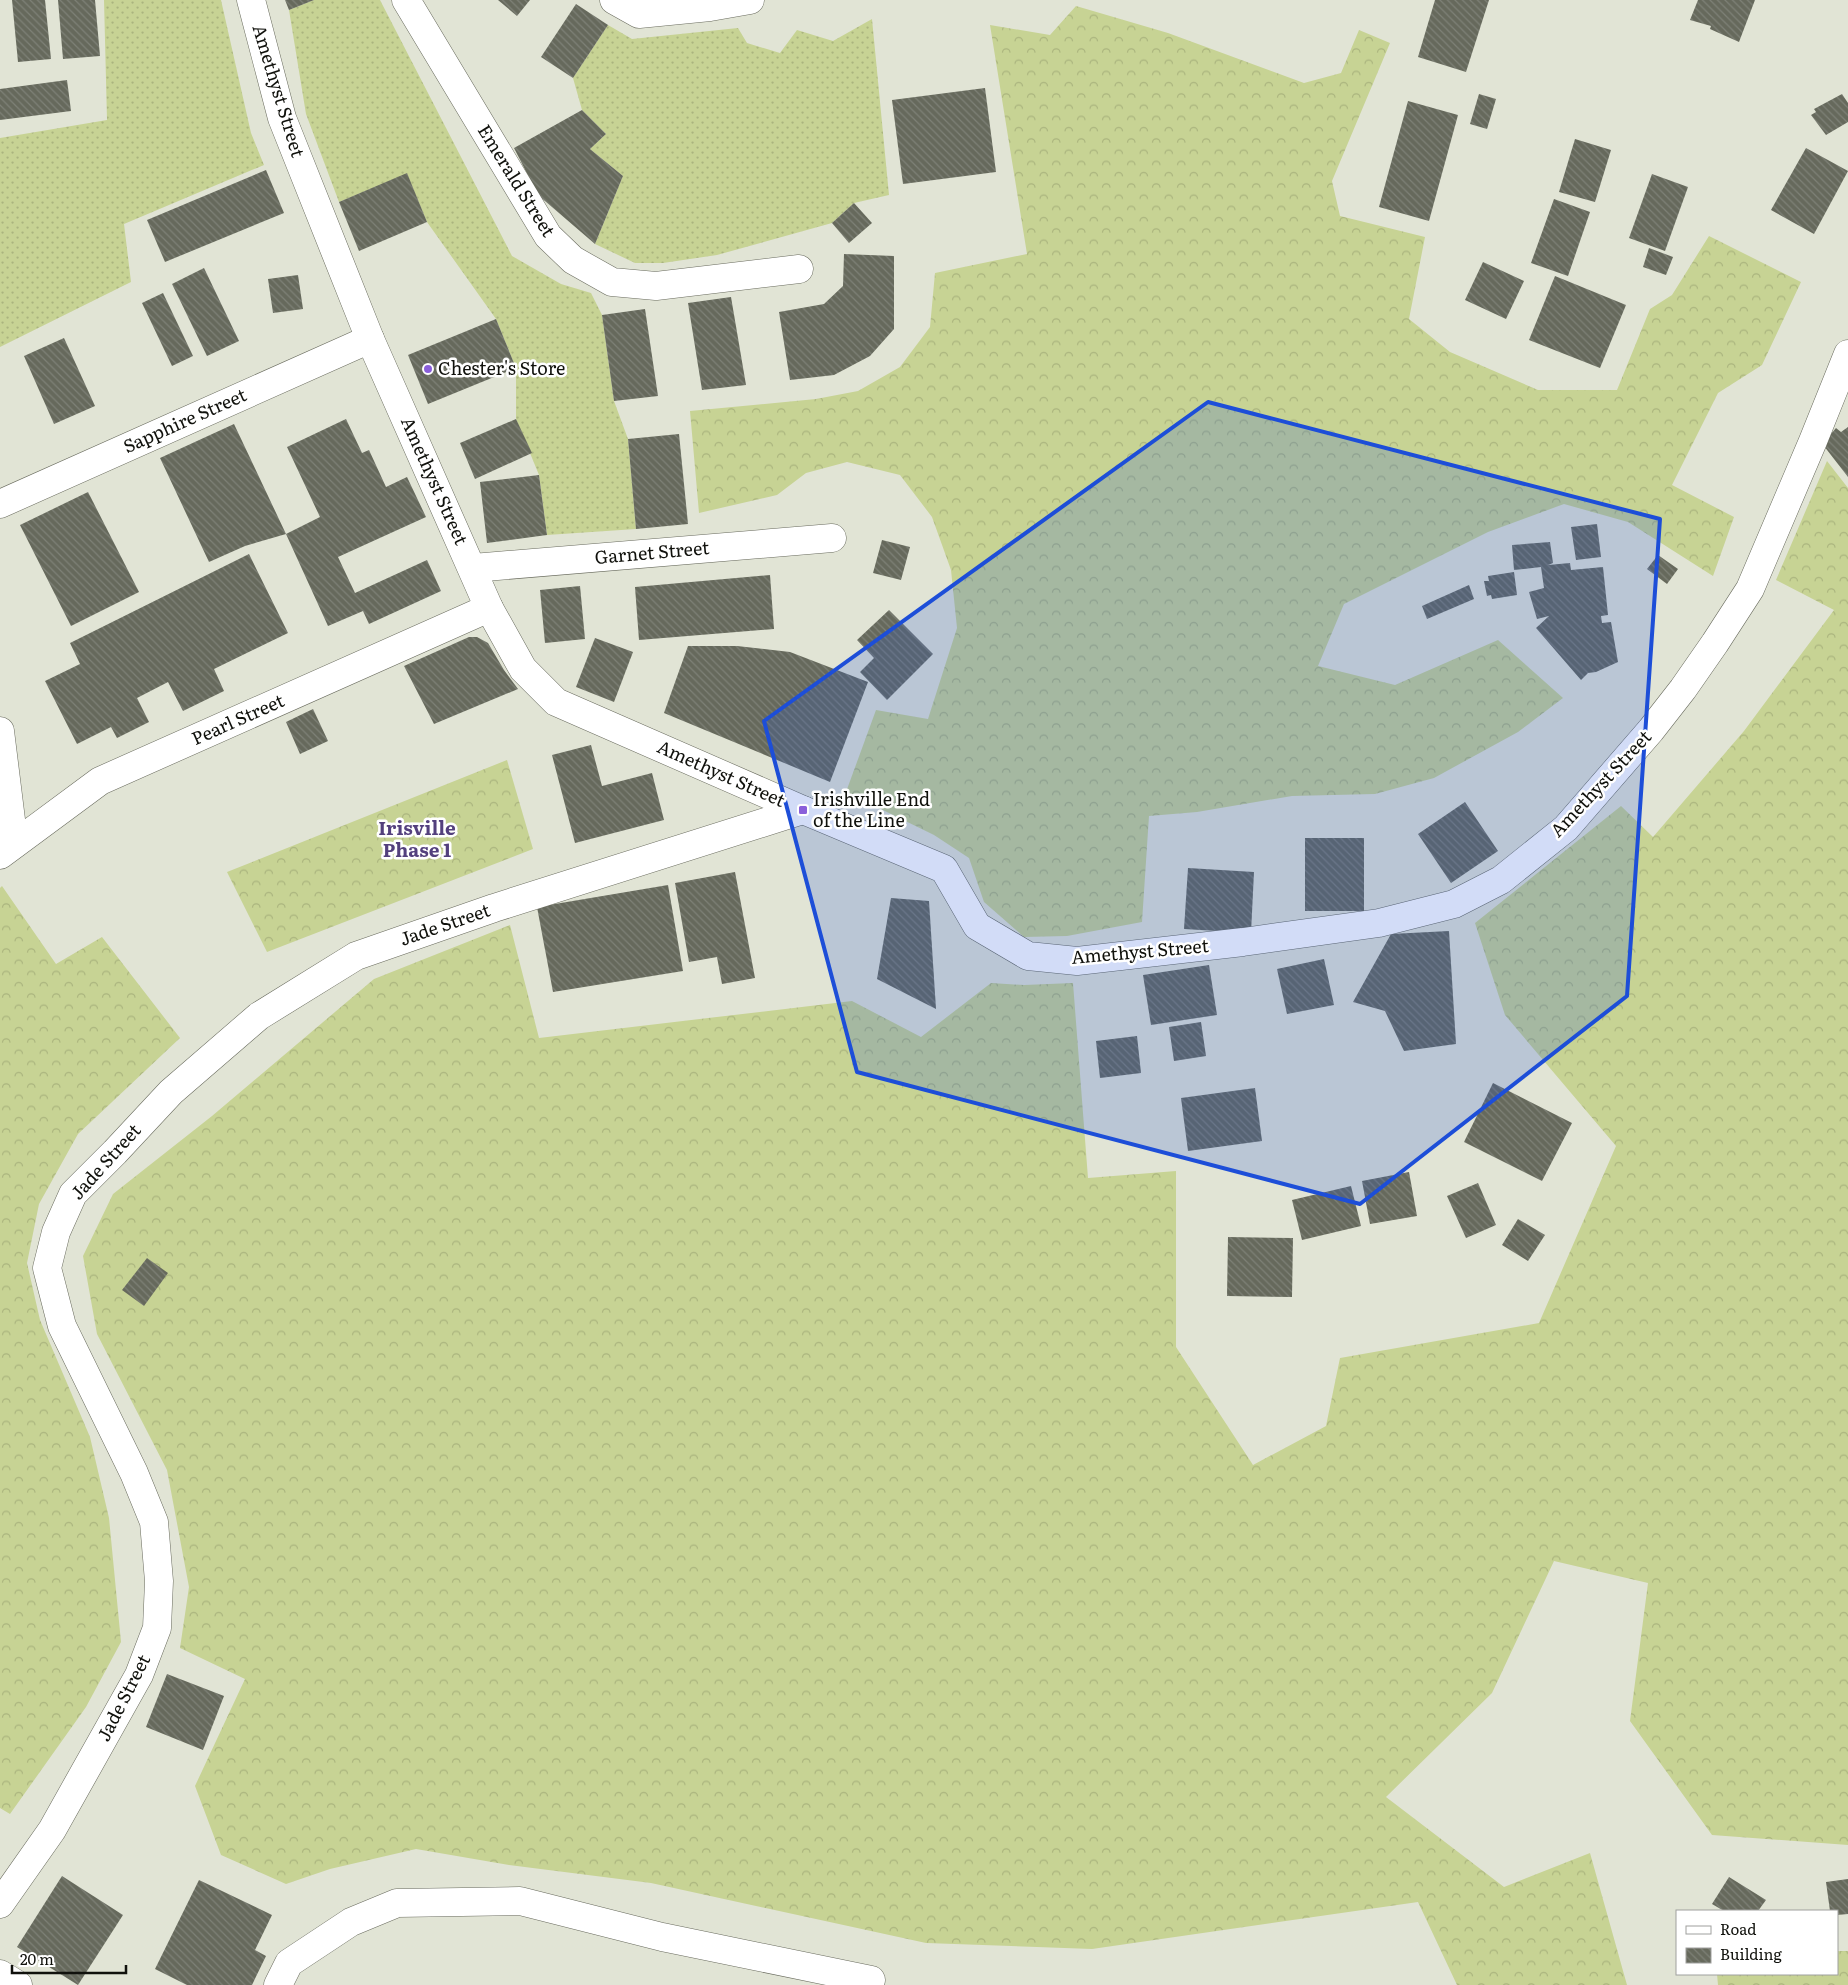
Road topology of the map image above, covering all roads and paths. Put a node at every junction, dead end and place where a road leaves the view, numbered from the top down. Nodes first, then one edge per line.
1 (251, 0) edge
2 (406, 0) edge
3 (614, 0) edge
4 (750, 0) edge
5 (799, 269) dead end
6 (370, 339) junction
7 (1848, 354) edge
8 (0, 504) edge
9 (832, 538) dead end
10 (473, 568) junction
11 (490, 608) junction
12 (0, 731) edge
13 (803, 810) junction
14 (7, 849) edge
15 (0, 1904) edge
16 (0, 1974) edge
17 (871, 1980) dead end
18 (18, 1985) edge
19 (278, 1985) edge

1 - 6 street, Amethyst Street
2 - 5 street, Emerald Street
3 - 4 street
6 - 8 street, Sapphire Street
6 - 10 street, Amethyst Street
7 - 13 street, Amethyst Street
9 - 10 street, Garnet Street
10 - 11 street, Amethyst Street
11 - 13 street, Amethyst Street
11 - 14 street, Pearl Street
12 - 14 street
13 - 15 street, Jade Street
16 - 18 street
17 - 19 street

